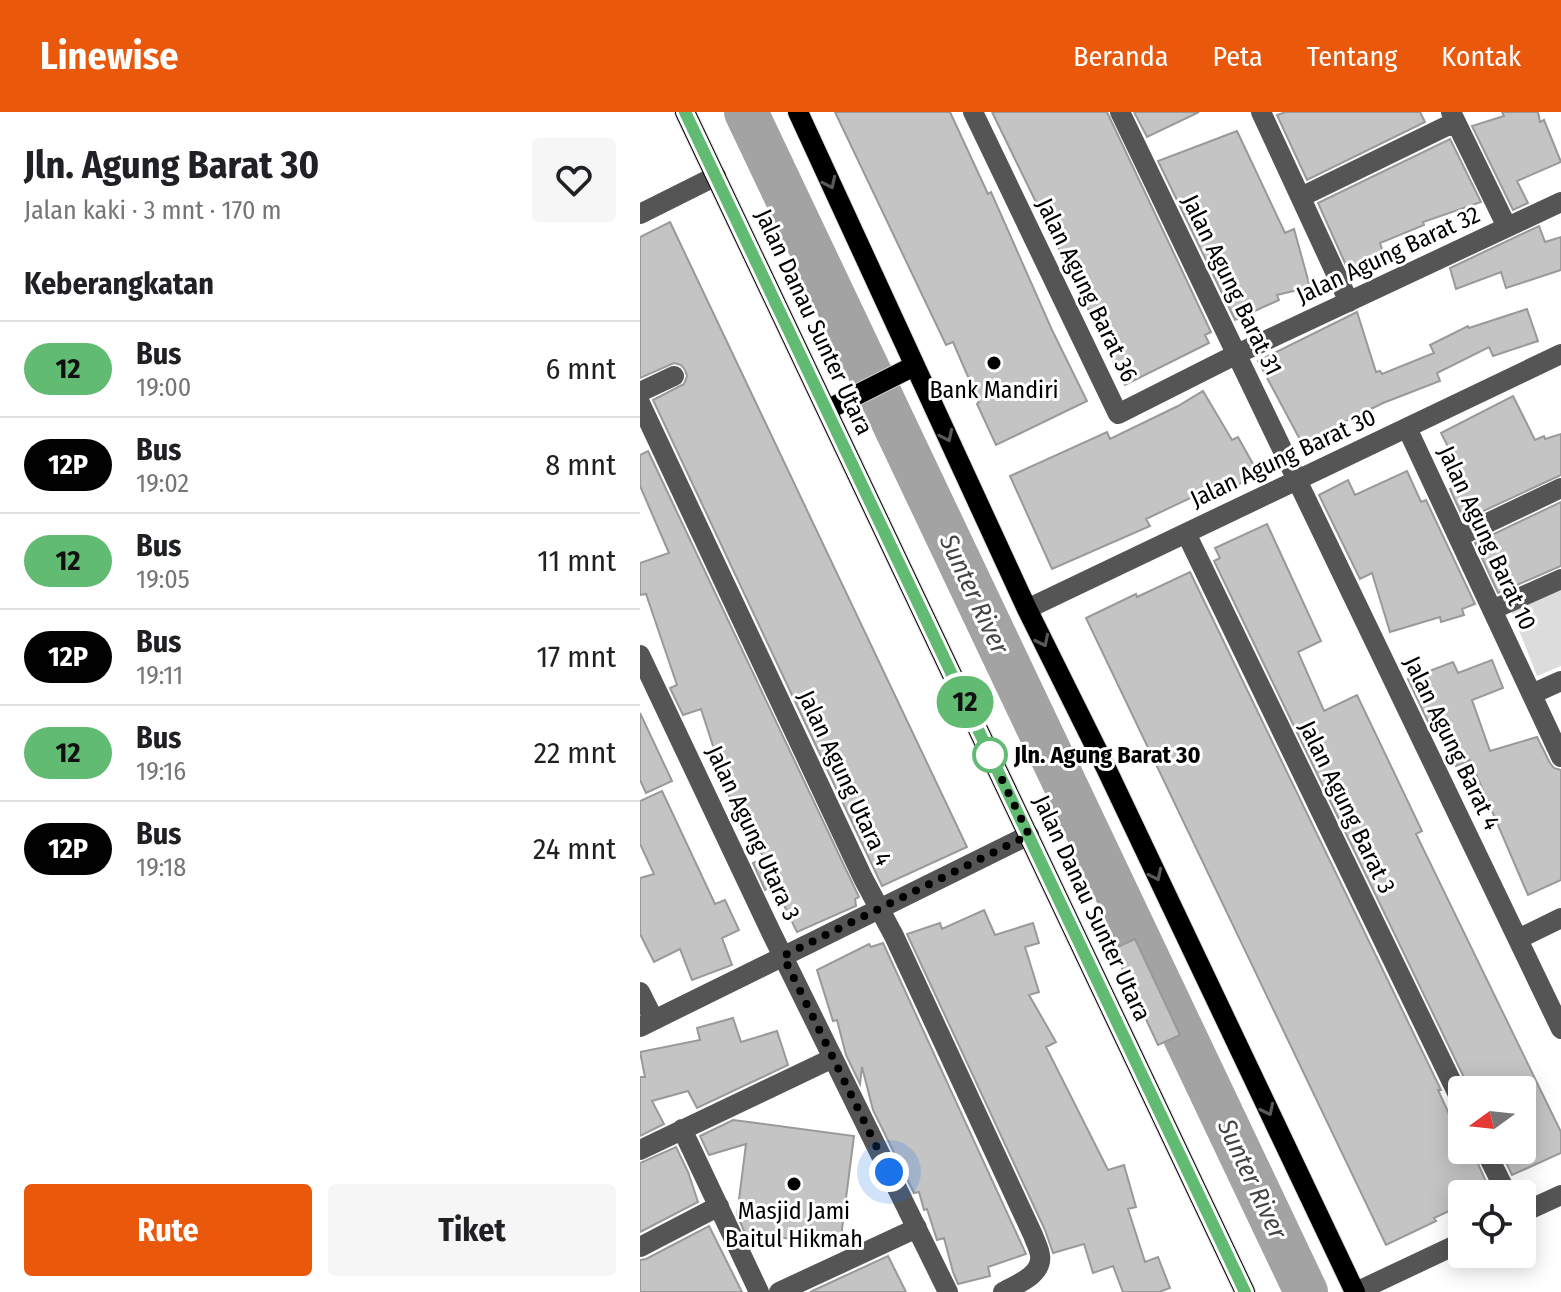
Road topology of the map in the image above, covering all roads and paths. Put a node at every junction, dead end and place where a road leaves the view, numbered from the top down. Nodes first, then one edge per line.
1 (685, 112) edge
2 (798, 112) edge
3 (973, 112) edge
4 (1120, 112) edge
5 (1263, 113) edge
6 (1453, 117) edge
7 (716, 176) junction
8 (1301, 197) junction
9 (1561, 202) edge
10 (640, 214) edge
11 (1507, 227) junction
12 (1349, 302) junction
13 (1237, 354) junction
14 (1561, 354) edge
15 (907, 369) junction
16 (674, 376) dead end
17 (640, 392) edge
18 (640, 403) edge
19 (836, 405) junction
20 (1407, 428) junction
21 (1297, 480) junction
22 (1561, 488) edge
23 (1186, 533) junction
24 (1458, 537) junction
25 (1561, 579) edge
26 (1027, 609) junction
27 (1492, 610) junction
28 (640, 655) edge
29 (1561, 681) edge
30 (1532, 694) junction
31 (1561, 757) edge
32 (1029, 835) junction
33 (880, 908) junction
34 (1561, 918) edge
35 (1518, 939) junction
36 (783, 956) junction
37 (640, 992) edge
38 (647, 1024) edge
39 (1561, 1029) edge
40 (833, 1058) junction
41 (1449, 1076) edge
42 (682, 1129) junction
43 (640, 1150) edge
44 (1561, 1195) edge
45 (719, 1206) junction
46 (1536, 1207) edge
47 (917, 1228) junction
48 (640, 1247) edge
49 (1448, 1249) edge
50 (759, 1292) edge
51 (779, 1292) edge
52 (948, 1292) edge
53 (1003, 1292) edge
54 (1245, 1292) edge
55 (1355, 1292) edge

1 - 7 main road, Jalan Danau Sunter Utara
2 -> 15 main road
3 - 13 street, Jalan Agung Barat 36
4 - 13 street, Jalan Agung Barat 31
5 - 8 street
6 - 8 street
6 - 11 street
7 - 10 street
7 - 19 main road, Jalan Danau Sunter Utara
8 - 12 street
9 - 11 street, Jalan Agung Barat 32
11 - 12 street, Jalan Agung Barat 32
12 - 13 street, Jalan Agung Barat 32
13 - 21 street, Jalan Agung Barat 31
14 - 20 street, Jalan Agung Barat 30
15 - 19 main road
15 -> 26 main road
16 - 17 street
18 - 33 street, Jalan Agung Utara 4
19 - 32 main road, Jalan Danau Sunter Utara
20 - 21 street, Jalan Agung Barat 30
20 - 24 street, Jalan Agung Barat 10
21 - 23 street, Jalan Agung Barat 30
21 - 35 street, Jalan Agung Barat 4
22 - 24 street
23 - 26 street, Jalan Agung Barat 30
23 - 41 street, Jalan Agung Barat 3
24 - 27 street, Jalan Agung Barat 10
25 - 27 street
26 -> 55 main road
27 - 30 street, Jalan Agung Barat 10
28 - 36 street, Jalan Agung Utara 3
29 - 30 street
30 - 31 street, Jalan Agung Barat 10
32 - 33 street
32 - 54 main road, Jalan Danau Sunter Utara
33 - 36 street
33 - 53 street, Jalan Agung Utara 4
34 - 35 street
35 - 39 street, Jalan Agung Barat 4
36 - 38 street
36 - 40 street, Jalan Agung Utara 3
37 - 38 street
40 - 42 street
40 - 47 street, Jalan Agung Utara 3
42 - 43 street
42 - 45 street
44 - 46 street
45 - 48 street
45 - 50 street
47 - 51 street
47 - 52 street, Jalan Agung Utara 3
49 - 55 street

